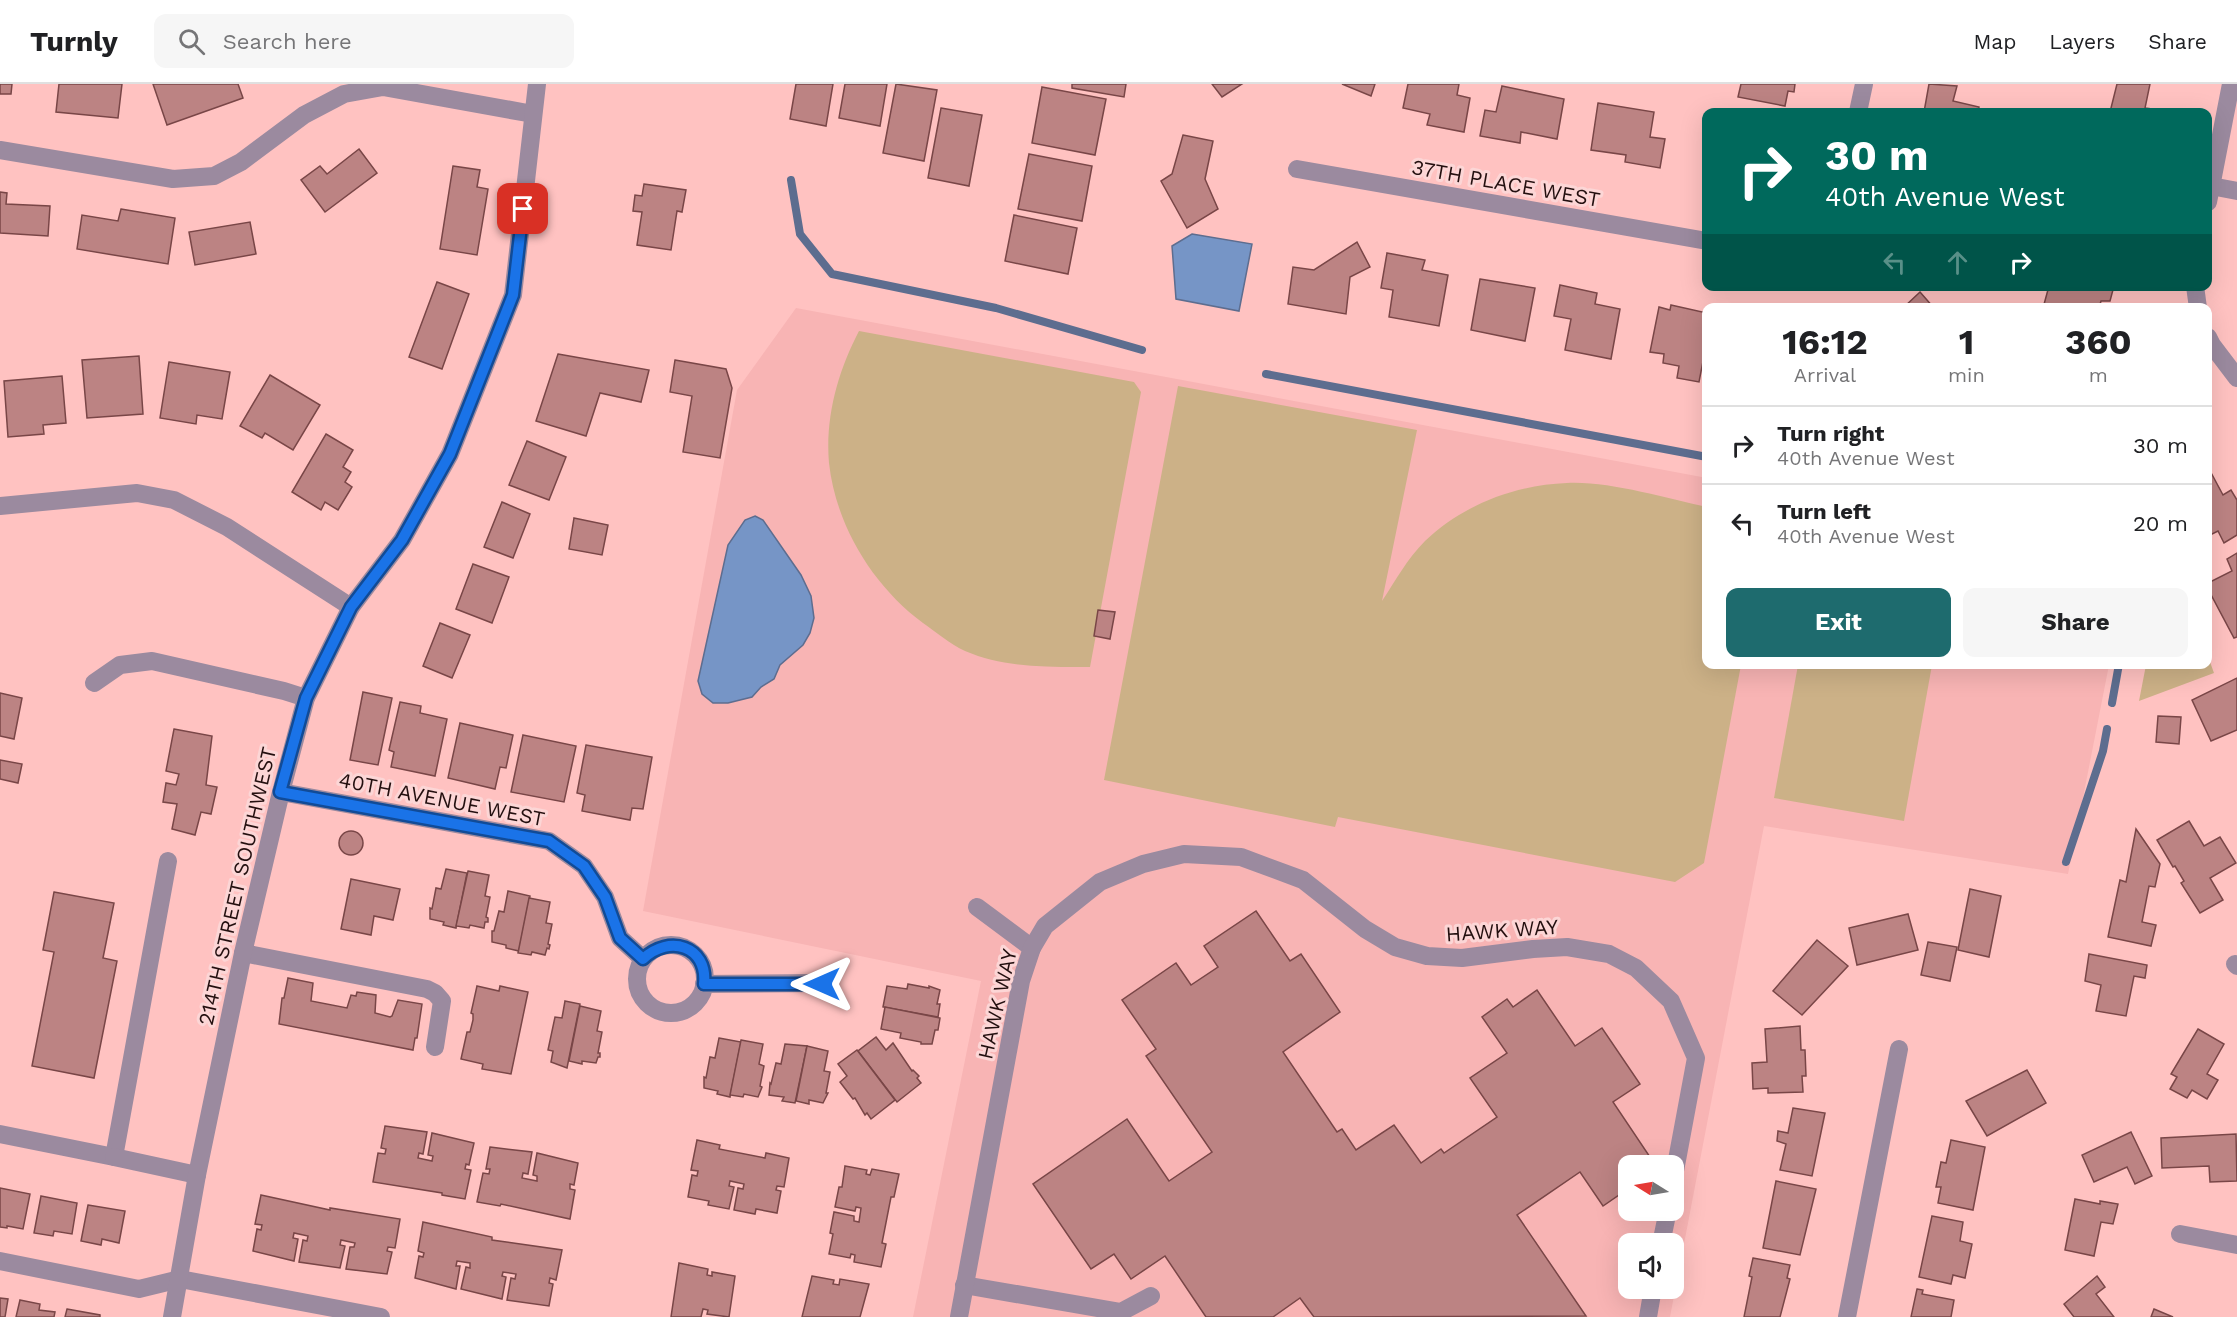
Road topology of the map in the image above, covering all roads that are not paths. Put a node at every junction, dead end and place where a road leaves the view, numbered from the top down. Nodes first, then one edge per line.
1 (537, 84) edge
2 (1864, 84) edge
3 (2231, 84) edge
4 (1859, 108) edge
5 (533, 114) junction
6 (0, 150) edge
7 (1297, 169) dead end
8 (2212, 184) edge
9 (2237, 191) edge
10 (2212, 194) edge
11 (1702, 240) edge
12 (2212, 345) edge
13 (2237, 378) edge
14 (0, 506) edge
15 (351, 607) junction
16 (94, 683) dead end
17 (306, 698) junction
18 (280, 792) junction
19 (168, 861) dead end
20 (978, 908) dead end
21 (1032, 948) junction
22 (243, 953) junction
23 (643, 959) junction
24 (704, 984) junction
25 (822, 984) dead end
26 (435, 1047) dead end
27 (1899, 1048) dead end
28 (0, 1134) edge
29 (1678, 1155) edge
30 (114, 1157) junction
31 (197, 1175) junction
32 (2180, 1234) dead end
33 (2237, 1245) edge
34 (0, 1262) edge
35 (180, 1279) junction
36 (964, 1285) junction
37 (1151, 1296) dead end
38 (1651, 1299) edge
39 (172, 1317) edge
40 (381, 1317) edge
41 (959, 1317) edge
42 (1648, 1317) edge
43 (1847, 1317) edge

1 - 5 street, 214TH STREET SOUTHWEST
2 - 4 street
3 - 8 street
5 - 6 street
5 - 15 street, 214TH STREET SOUTHWEST
7 - 11 street, 37TH PLACE WEST
9 - 10 street
12 - 13 street
14 - 15 street
15 - 17 street, 214TH STREET SOUTHWEST
16 - 17 street
17 - 18 street, 214TH STREET SOUTHWEST
18 - 22 street, 214TH STREET SOUTHWEST
18 - 23 street, 40TH AVENUE WEST
19 - 30 street
20 - 21 street
21 - 29 street, HAWK WAY
21 - 36 street, HAWK WAY
22 - 26 street
22 - 31 street, 214TH STREET SOUTHWEST
23 - 24 street
23 - 24 street
24 - 25 street
27 - 43 street
28 - 30 street
30 - 31 street
31 - 35 street, 214TH STREET SOUTHWEST
32 - 33 street
34 - 35 street
35 - 39 street, 214TH STREET SOUTHWEST
35 - 40 street
36 - 37 street
36 - 41 street, HAWK WAY
38 - 42 street

